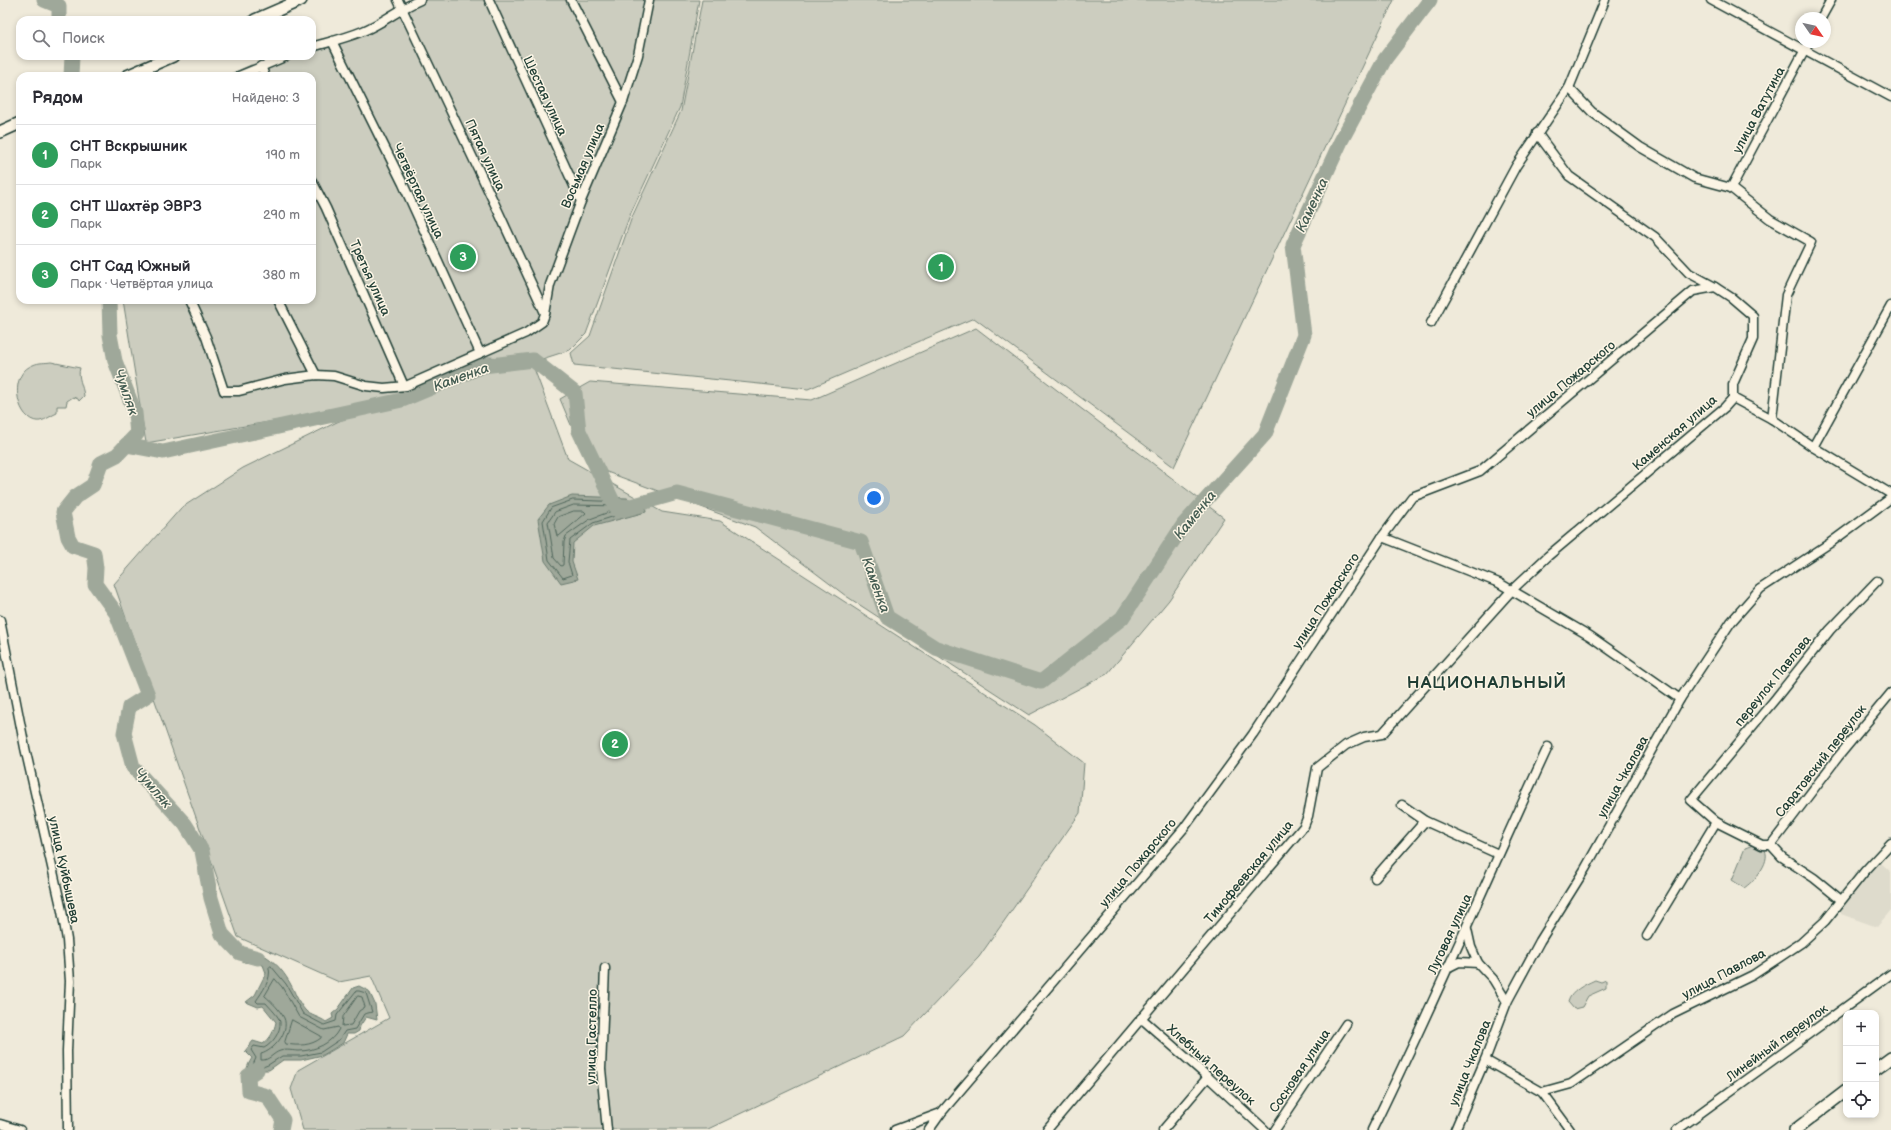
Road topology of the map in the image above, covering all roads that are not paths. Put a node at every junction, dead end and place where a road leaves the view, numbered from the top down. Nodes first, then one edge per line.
1 (301, 0) edge
2 (398, 0) edge
3 (420, 0) edge
4 (489, 0) edge
5 (571, 0) edge
6 (649, 0) edge
7 (1605, 0) edge
8 (1711, 0) edge
9 (1831, 0) edge
10 (401, 8) junction
11 (1824, 12) edge
12 (264, 16) edge
13 (332, 41) junction
14 (316, 46) edge
15 (1804, 50) junction
16 (164, 60) edge
17 (277, 60) edge
18 (261, 66) junction
19 (137, 72) edge
20 (248, 72) edge
21 (263, 72) edge
22 (1569, 88) junction
23 (1891, 97) edge
24 (623, 102) junction
25 (16, 125) edge
26 (0, 132) edge
27 (1537, 133) junction
28 (1731, 188) junction
29 (316, 189) edge
30 (581, 202) junction
31 (1715, 287) junction
32 (191, 304) edge
33 (280, 304) edge
34 (1891, 306) edge
35 (545, 314) junction
36 (1431, 323) dead end
37 (480, 353) junction
38 (316, 374) junction
39 (404, 386) junction
40 (1732, 398) junction
41 (1772, 418) junction
42 (1813, 447) junction
43 (1891, 494) edge
44 (1891, 498) edge
45 (1382, 537) junction
46 (1877, 581) dead end
47 (1512, 590) junction
48 (0, 620) edge
49 (1891, 693) edge
50 (1680, 699) junction
51 (1548, 747) dead end
52 (1402, 805) dead end
53 (1425, 821) junction
54 (1716, 822) junction
55 (1891, 843) edge
56 (1771, 845) junction
57 (1498, 854) junction
58 (1375, 878) dead end
59 (1842, 900) junction
60 (1467, 929) junction
61 (1647, 936) dead end
62 (1478, 963) junction
63 (605, 968) dead end
64 (1448, 968) junction
65 (1891, 974) edge
66 (1507, 1002) junction
67 (1141, 1018) junction
68 (1346, 1024) dead end
69 (1891, 1058) edge
70 (1485, 1060) junction
71 (1879, 1067) edge
72 (1208, 1077) junction
73 (1542, 1092) junction
74 (1843, 1093) edge
75 (941, 1113) junction
76 (0, 1124) edge
77 (20, 1130) edge
78 (68, 1130) edge
79 (607, 1130) edge
80 (895, 1130) edge
81 (929, 1130) edge
82 (1047, 1130) edge
83 (1163, 1130) edge
84 (1265, 1130) edge
85 (1275, 1130) edge
86 (1372, 1130) edge
87 (1454, 1130) edge
88 (1570, 1130) edge
89 (1677, 1130) edge
90 (1795, 1130) edge

1 - 12 main road
2 - 10 street, Пятая улица
3 - 10 street
4 - 30 street, Шестая улица
5 - 24 street
6 - 24 street, Восьмая улица
7 - 22 street
8 - 15 street
9 - 11 street
10 - 13 street
10 - 35 street, Пятая улица
13 - 14 street
13 - 37 street, Четвёртая улица
15 - 23 street
15 - 28 street, улица Ватутина
16 - 19 main road
17 - 18 street
18 - 20 street
18 - 21 street
22 - 27 street
22 - 28 street
24 - 30 street, Восьмая улица
25 - 26 main road
27 - 31 street
27 - 36 street
28 - 41 street
29 - 39 street, Третья улица
30 - 35 street, Восьмая улица
31 - 40 street
31 - 45 street, улица Пожарского
32 - 38 street, Восьмая улица
33 - 38 street
34 - 42 street
35 - 37 street, Восьмая улица
37 - 39 street, Восьмая улица
38 - 39 street, Восьмая улица
40 - 41 street, Каменская улица
40 - 47 street, Каменская улица
41 - 42 street, Каменская улица
42 - 43 street, Каменская улица
44 - 50 street, улица Чкалова
45 - 47 street
45 - 75 street, улица Пожарского
46 - 54 street, переулок Павлова
47 - 50 street
47 - 67 street, Тимофеевская улица
48 - 78 street, улица Куйбышева
49 - 56 street, Саратовский переулок
50 - 66 street, улица Чкалова
51 - 57 street, Луговая улица
52 - 53 street
53 - 57 street
53 - 58 street
54 - 56 street
54 - 61 street
55 - 59 street, улица Павлова
56 - 59 street
57 - 60 street, Луговая улица
59 - 73 street, улица Павлова
60 - 62 street
60 - 64 street, Луговая улица
62 - 64 street
62 - 66 street
63 - 79 street, улица Гастелло
64 - 86 street, Луговая улица
65 - 89 street, Линейный переулок
66 - 70 street, улица Чкалова
67 - 72 street, Хлебный переулок
67 - 82 street, Тимофеевская улица
68 - 85 street, Сосновая улица
69 - 71 main road
70 - 73 street
70 - 87 street, улица Чкалова
72 - 83 street
72 - 84 street, Хлебный переулок
73 - 88 street
74 - 90 main road
75 - 80 street, улица Пожарского
75 - 81 street, улица Пожарского
76 - 77 street

